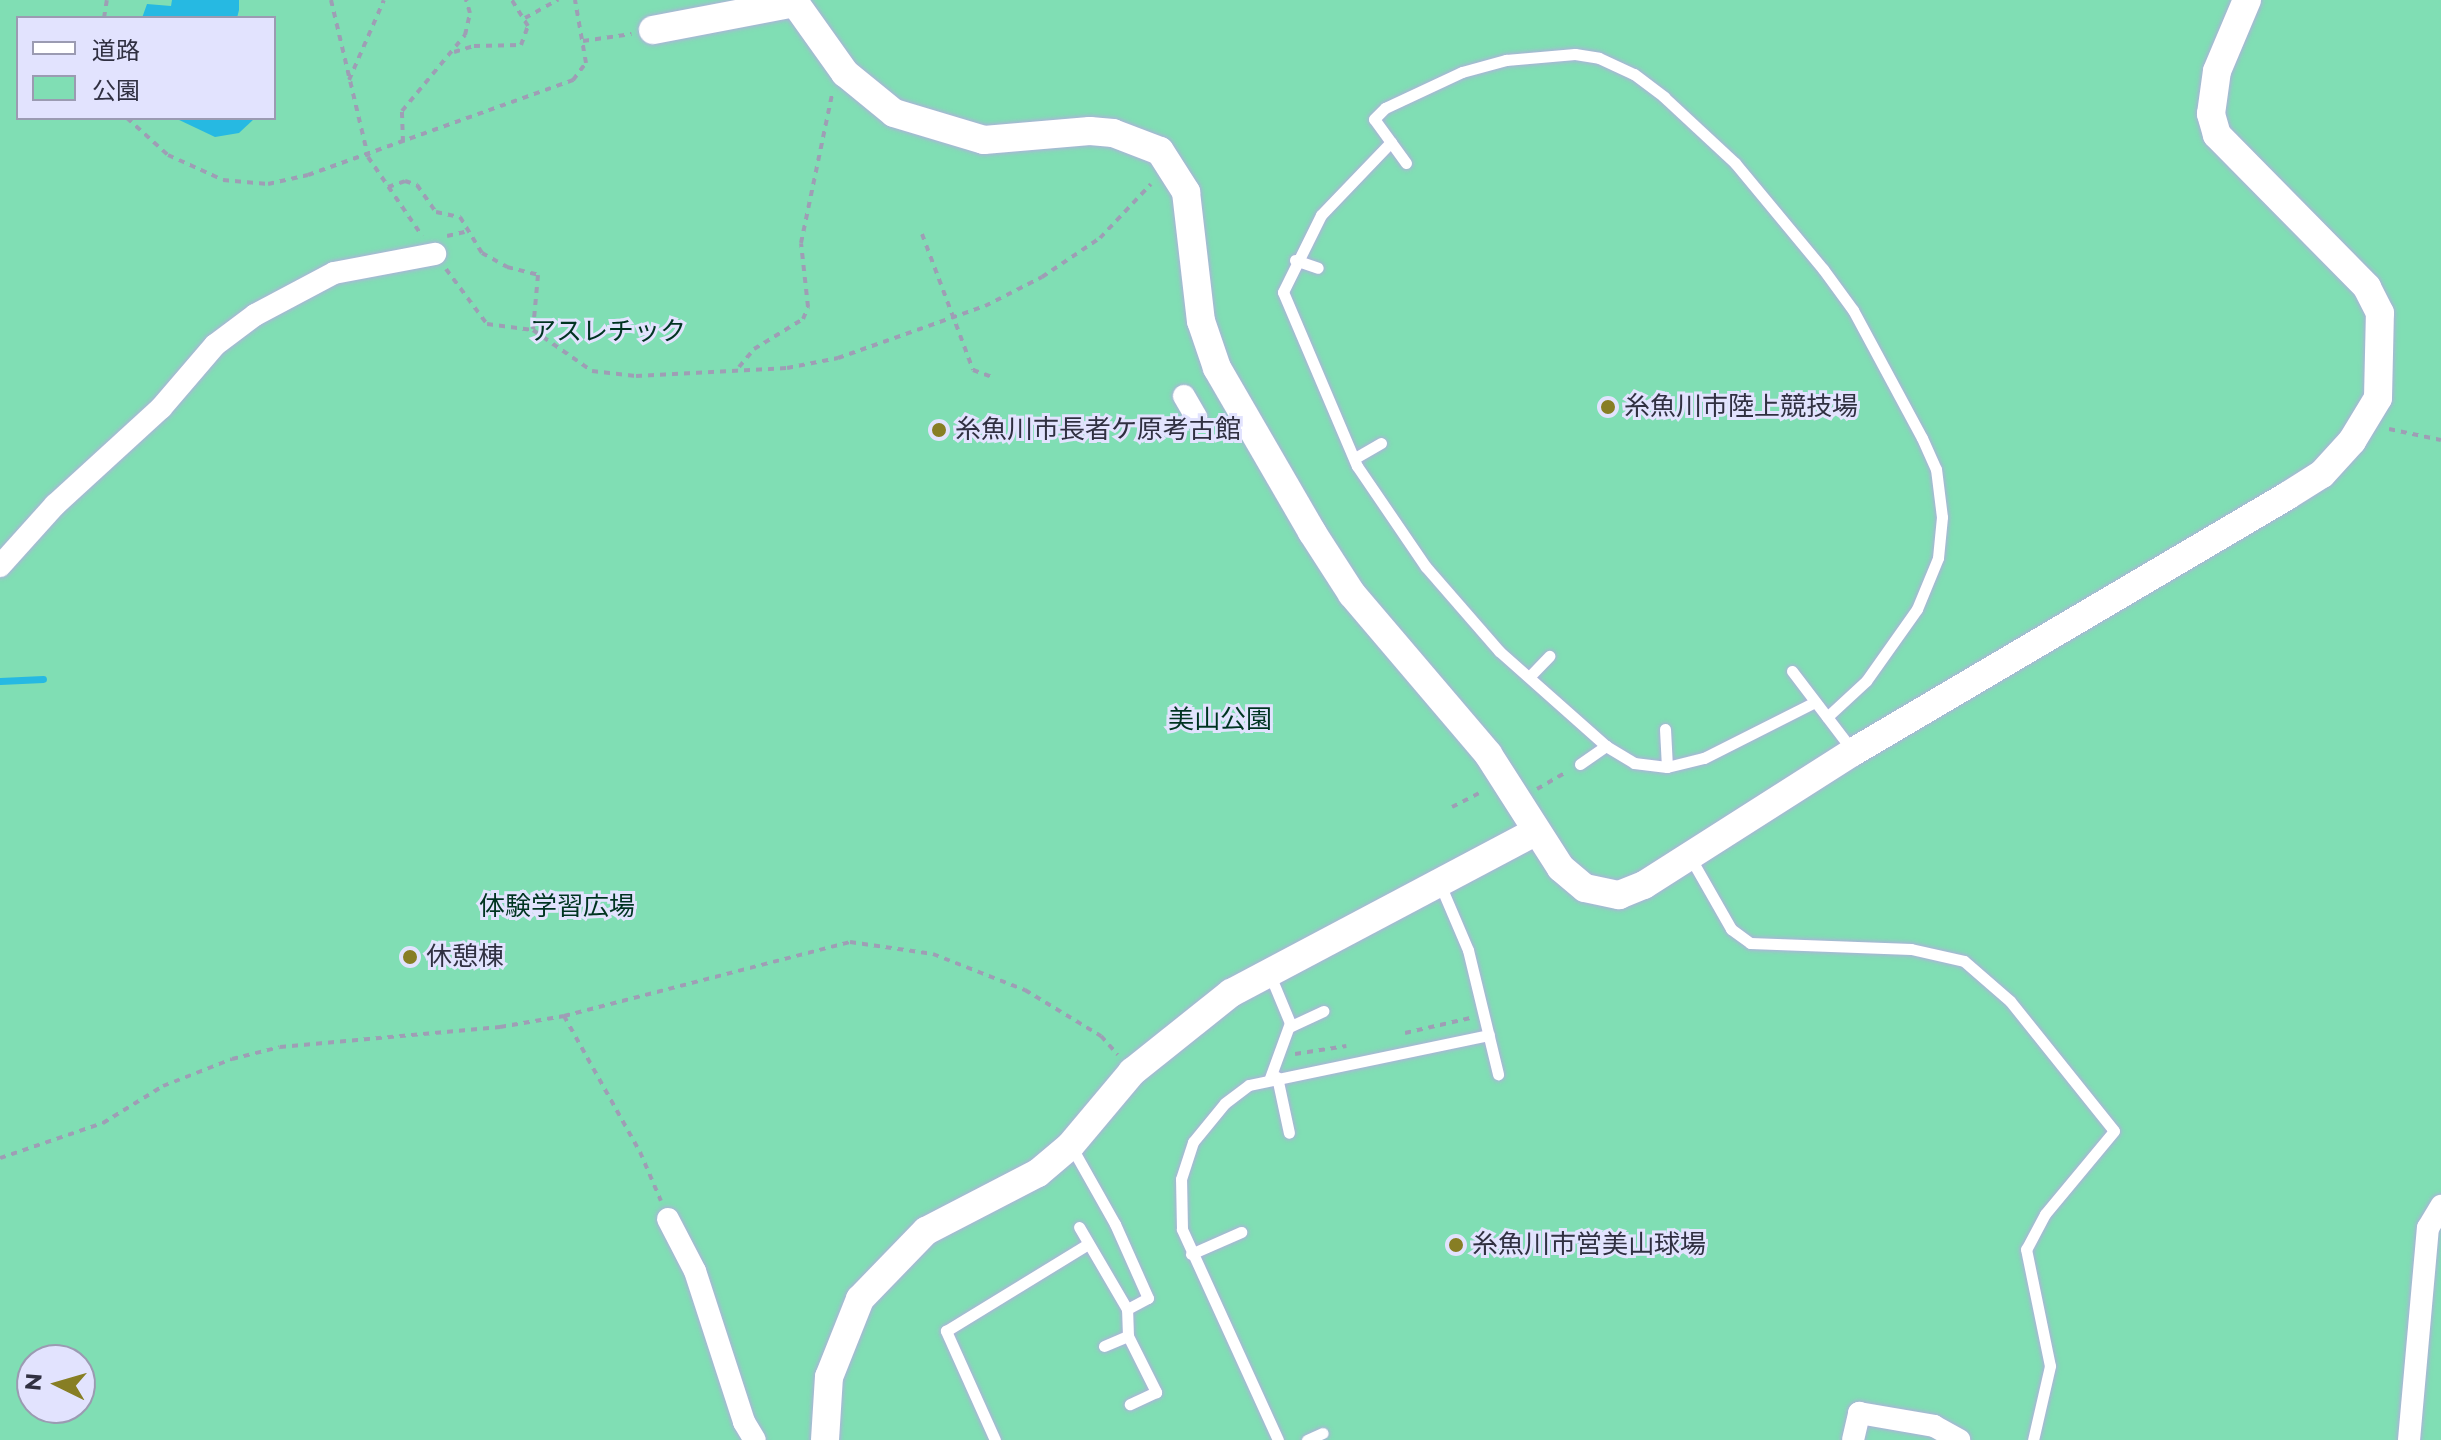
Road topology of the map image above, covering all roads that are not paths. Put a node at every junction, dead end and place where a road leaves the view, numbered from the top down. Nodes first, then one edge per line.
1 (2247, 0) edge
2 (794, 1) edge
3 (653, 30) road end
4 (1391, 142) junction
5 (1406, 163) dead end
6 (435, 254) road end
7 (1295, 260) junction
8 (1318, 268) dead end
9 (1184, 396) dead end
10 (1196, 417) dead end
11 (1381, 443) dead end
12 (1355, 458) junction
13 (0, 566) edge
14 (1549, 656) dead end
15 (1792, 671) dead end
16 (1530, 676) junction
17 (1815, 702) junction
18 (1827, 717) junction
19 (1665, 729) dead end
20 (1606, 746) junction
21 (1853, 752) junction
22 (1580, 764) road end
23 (1667, 767) junction
24 (1535, 832) junction
25 (1690, 857) junction
26 (1438, 881) junction
27 (1269, 973) junction
28 (1323, 1011) dead end
29 (1289, 1027) junction
30 (1489, 1035) junction
31 (1498, 1074) dead end
32 (1274, 1078) junction
33 (1289, 1133) dead end
34 (1070, 1146) junction
35 (2441, 1206) edge
36 (668, 1219) road end
37 (1079, 1227) dead end
38 (1241, 1232) dead end
39 (1088, 1244) junction
40 (1191, 1254) junction
41 (1127, 1309) junction
42 (1128, 1336) junction
43 (1104, 1346) dead end
44 (1130, 1404) dead end
45 (1323, 1433) dead end
46 (755, 1440) edge
47 (825, 1440) edge
48 (995, 1440) edge
49 (1278, 1440) edge
50 (1307, 1440) edge
51 (1853, 1440) edge
52 (1959, 1440) edge
53 (2033, 1440) edge
54 (2409, 1440) edge

1 - 21 street
2 - 3 street
2 - 24 street
4 - 5 lane
4 - 7 lane
4 - 18 lane
6 - 13 street
7 - 8 lane
7 - 12 lane
9 - 10 street
11 - 12 lane
12 - 16 lane
14 - 16 lane
15 - 17 lane
16 - 20 lane
17 - 18 lane
17 - 23 lane
18 - 21 lane
19 - 23 lane
20 - 22 lane
20 - 23 lane
21 - 25 street
24 - 25 street
24 - 26 street
25 - 53 lane
26 - 27 street
26 - 30 lane
27 - 29 lane
27 - 34 street
28 - 29 lane
29 - 32 lane
30 - 31 lane
30 - 32 lane
32 - 33 lane
32 - 40 lane
34 - 41 lane
34 - 47 street
35 - 54 street
36 - 46 street
37 - 39 lane
38 - 40 lane
39 - 41 lane
39 - 48 lane
40 - 49 lane
41 - 42 lane
42 - 43 lane
42 - 44 lane
45 - 50 lane
51 - 52 street

